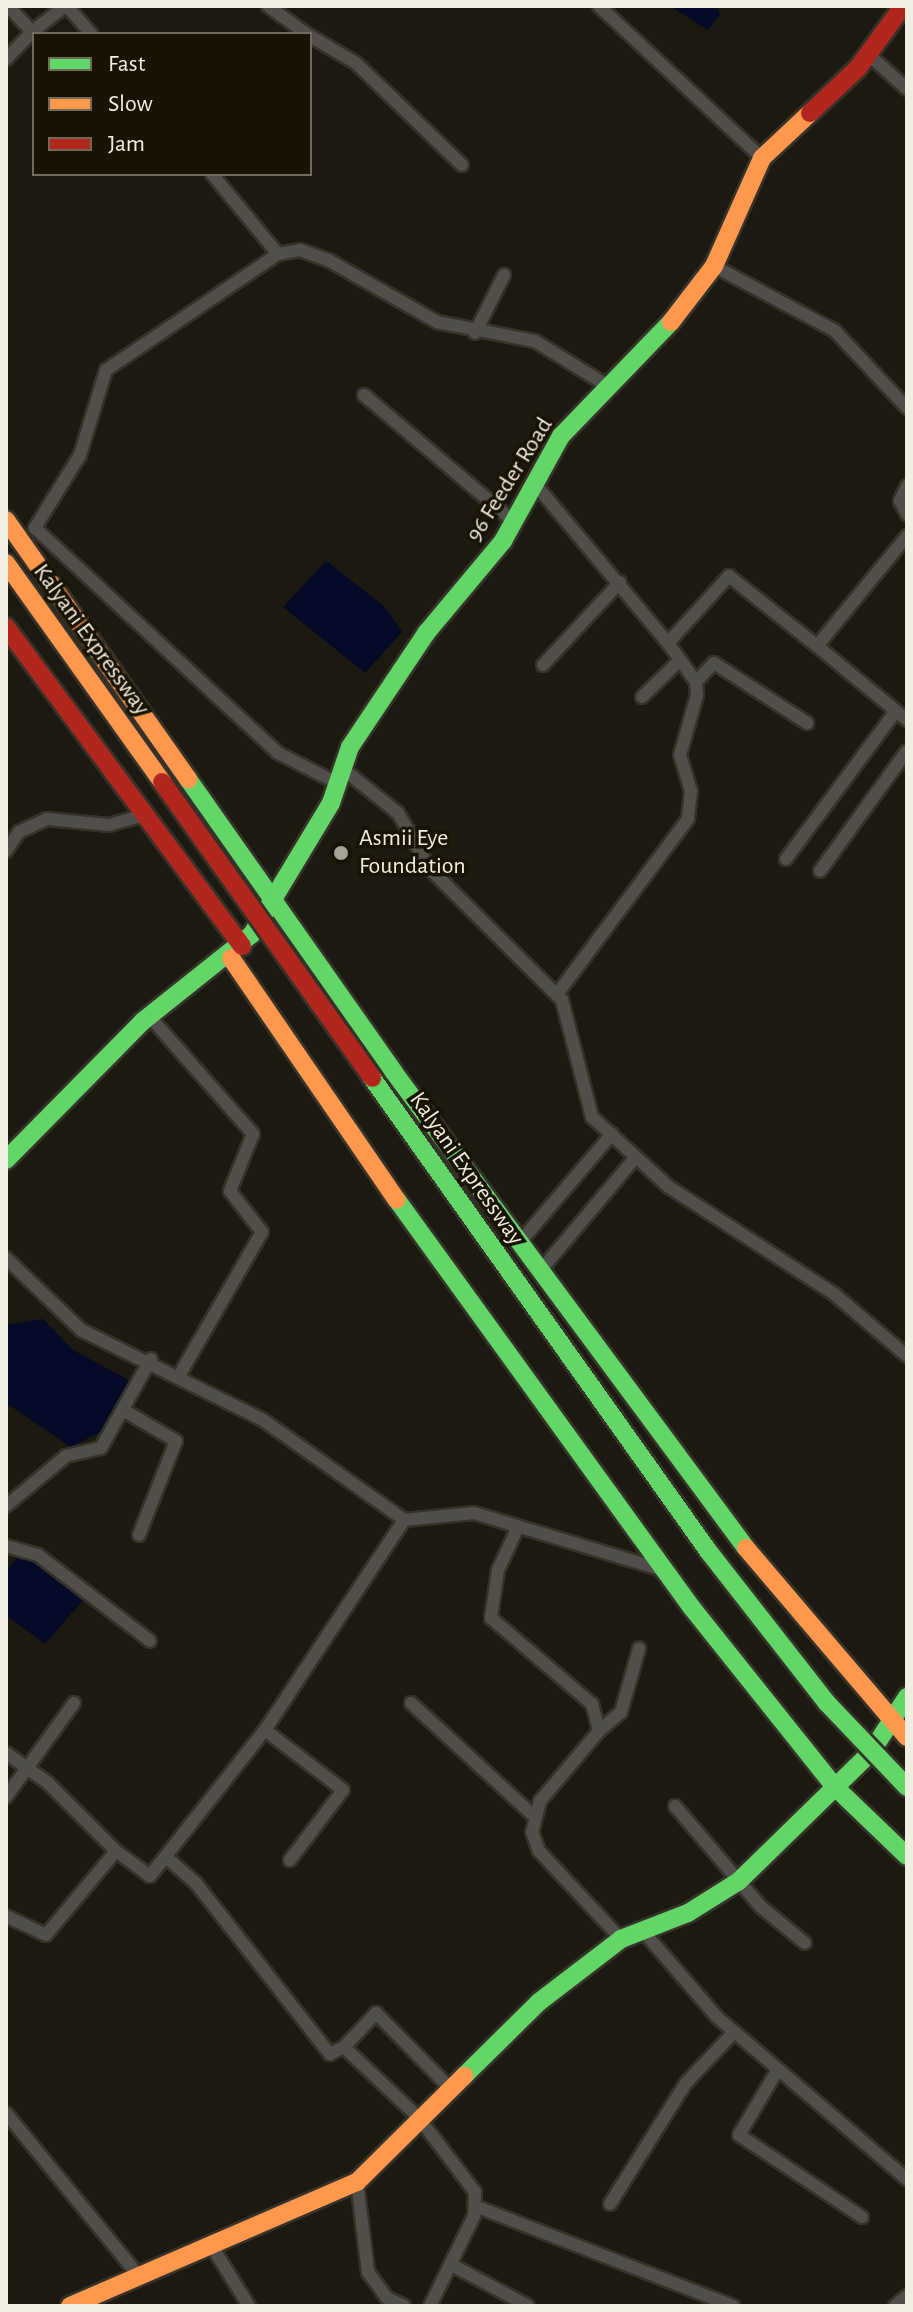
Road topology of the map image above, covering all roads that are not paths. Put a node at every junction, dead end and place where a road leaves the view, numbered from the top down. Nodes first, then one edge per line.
1 (8, 6) edge
2 (66, 6) edge
3 (268, 6) edge
4 (599, 6) edge
5 (903, 6) edge
6 (32, 32) junction
7 (89, 32) edge
8 (302, 32) edge
9 (312, 38) edge
10 (869, 55) junction
11 (6, 59) edge
12 (907, 89) edge
13 (762, 158) junction
14 (462, 165) dead end
15 (214, 176) edge
16 (278, 254) junction
17 (714, 266) junction
18 (504, 275) dead end
19 (475, 333) junction
20 (611, 388) junction
21 (364, 395) dead end
22 (907, 408) edge
23 (535, 484) junction
24 (907, 486) edge
25 (907, 514) edge
26 (6, 520) edge
27 (512, 520) junction
28 (907, 536) edge
29 (6, 563) edge
30 (620, 582) junction
31 (6, 627) edge
32 (668, 643) junction
33 (817, 646) junction
34 (680, 660) junction
35 (543, 665) dead end
36 (696, 682) junction
37 (642, 697) dead end
38 (901, 716) edge
39 (807, 723) dead end
40 (907, 751) edge
41 (341, 777) junction
42 (141, 816) junction
43 (6, 851) edge
44 (786, 859) dead end
45 (820, 871) dead end
46 (273, 903) junction
47 (242, 946) junction
48 (557, 994) junction
49 (150, 1017) junction
50 (612, 1134) junction
51 (635, 1158) junction
52 (6, 1160) edge
53 (520, 1242) junction
54 (6, 1258) edge
55 (541, 1270) junction
56 (907, 1356) edge
57 (151, 1359) junction
58 (180, 1374) junction
59 (123, 1410) junction
60 (6, 1506) edge
61 (404, 1520) junction
62 (518, 1527) junction
63 (139, 1535) dead end
64 (6, 1546) edge
65 (667, 1571) junction
66 (150, 1641) dead end
67 (639, 1649) dead end
68 (907, 1697) edge
69 (74, 1703) dead end
70 (411, 1703) dead end
71 (889, 1720) junction
72 (265, 1730) junction
73 (599, 1731) junction
74 (907, 1737) edge
75 (871, 1752) junction
76 (6, 1753) edge
77 (27, 1768) junction
78 (834, 1786) junction
79 (907, 1787) edge
80 (6, 1797) edge
81 (675, 1806) dead end
82 (533, 1815) junction
83 (116, 1851) junction
84 (907, 1856) edge
85 (167, 1858) junction
86 (290, 1860) dead end
87 (739, 1881) junction
88 (6, 1916) edge
89 (643, 1931) junction
90 (621, 1939) junction
91 (805, 1943) dead end
92 (734, 2032) junction
93 (344, 2047) junction
94 (777, 2071) junction
95 (450, 2088) junction
96 (6, 2113) edge
97 (419, 2118) junction
98 (907, 2179) edge
99 (357, 2182) junction
100 (610, 2204) dead end
101 (475, 2206) junction
102 (862, 2217) dead end
103 (211, 2245) junction
104 (452, 2265) junction
105 (138, 2275) junction
106 (907, 2296) edge
107 (70, 2306) edge
108 (249, 2306) edge
109 (404, 2306) edge
110 (430, 2306) edge
111 (528, 2306) edge
112 (733, 2306) edge
113 (895, 2306) edge

1 - 6 street
2 - 6 street
2 - 7 street
3 - 8 street
4 - 13 street
5 - 10 main road, 96 Feeder Road
6 - 11 street
9 - 14 street
10 - 12 street
10 - 13 main road, 96 Feeder Road
13 - 17 main road, 96 Feeder Road
15 - 16 street
16 - 19 street
16 - 41 street
17 - 20 main road, 96 Feeder Road
17 - 22 street
18 - 19 street
19 - 20 street
20 - 23 main road, 96 Feeder Road
21 - 27 street
23 - 27 main road, 96 Feeder Road
23 - 30 street
24 - 25 street
26 - 46 main road
27 - 41 main road, 96 Feeder Road
28 - 33 street
29 - 75 main road, Kalyani Expressway, bridge
30 - 32 street
30 - 35 street
31 - 42 main road
32 - 33 street
32 - 34 street
33 - 38 street
34 - 36 street
34 - 37 street
36 - 39 street
36 - 48 street
38 - 44 street
40 - 45 street
41 - 46 main road, 96 Feeder Road
41 - 48 street
42 - 43 street
42 - 47 main road
46 - 47 main road, 96 Feeder Road
46 - 53 main road
47 - 49 main road, 96 Feeder Road
47 - 65 main road
48 - 50 street
49 - 52 main road, 96 Feeder Road
49 - 58 street
50 - 51 street
50 - 53 street
51 - 55 street
51 - 56 street
53 - 55 main road
54 - 57 street
55 - 71 main road
57 - 58 street
57 - 59 street
58 - 61 street
59 - 60 street
59 - 63 street
61 - 62 street
61 - 72 street
62 - 65 street
62 - 73 street
64 - 66 street
65 - 78 main road
67 - 73 street
68 - 71 main road
69 - 77 street
70 - 82 street
71 - 74 main road
71 - 75 main road
72 - 85 street
72 - 86 street
73 - 82 street
75 - 78 main road
75 - 79 main road, Kalyani Expressway, bridge
76 - 77 street
77 - 80 street
77 - 83 street
78 - 84 main road
78 - 87 main road
81 - 87 street
82 - 90 street
83 - 85 street
83 - 88 street
85 - 93 street
87 - 89 main road
87 - 91 street
89 - 90 main road
89 - 92 street
90 - 95 main road
92 - 94 street
92 - 100 street
93 - 95 street
93 - 97 street
94 - 98 street
94 - 102 street
95 - 97 main road
96 - 105 street
97 - 99 main road
97 - 101 street
99 - 103 main road
99 - 109 street
101 - 104 street
101 - 112 street
103 - 105 main road
103 - 108 street
104 - 110 street
104 - 111 street
105 - 107 main road
106 - 113 street

